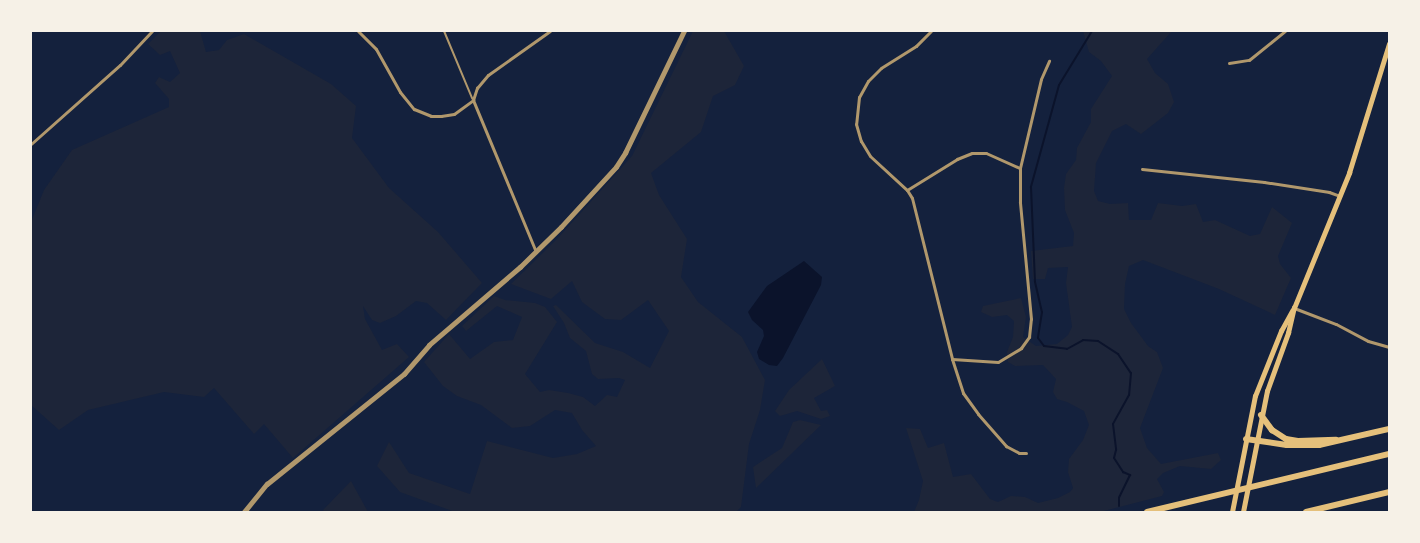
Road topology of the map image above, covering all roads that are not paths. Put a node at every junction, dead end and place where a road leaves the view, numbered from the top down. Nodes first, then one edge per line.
1 (152, 31) edge
2 (358, 31) edge
3 (444, 31) edge
4 (550, 31) edge
5 (684, 31) edge
6 (931, 31) edge
7 (1285, 31) edge
8 (1389, 44) edge
9 (1049, 61) dead end
10 (1229, 63) dead end
11 (473, 100) junction
12 (31, 144) edge
13 (1020, 168) junction
14 (1142, 169) dead end
15 (907, 190) junction
16 (1340, 197) junction
17 (536, 253) junction
18 (1294, 308) junction
19 (1389, 347) edge
20 (952, 359) junction
21 (1261, 415) junction
22 (1389, 429) edge
23 (1246, 439) junction
24 (1256, 440) junction
25 (1343, 440) junction
26 (1026, 454) dead end
27 (1389, 454) edge
28 (1389, 492) edge
29 (244, 512) edge
30 (1146, 512) edge
31 (1232, 512) edge
32 (1243, 512) edge
33 (1306, 512) edge

1 - 12 street
2 - 11 street
3 - 11 lane
4 - 11 street
5 - 17 street
6 - 15 street
7 - 10 street
8 - 16 main road
9 - 13 street
11 - 17 street
13 - 15 street
13 - 20 street
14 - 16 street
15 - 20 street
16 - 18 main road
17 - 29 street
18 - 19 street
18 - 21 main road
18 - 23 main road
20 - 26 street
21 - 24 main road
21 - 25 highway
22 - 25 highway
23 - 24 highway
23 - 31 main road
24 - 25 highway
24 - 32 main road
27 - 30 highway
28 - 33 highway

